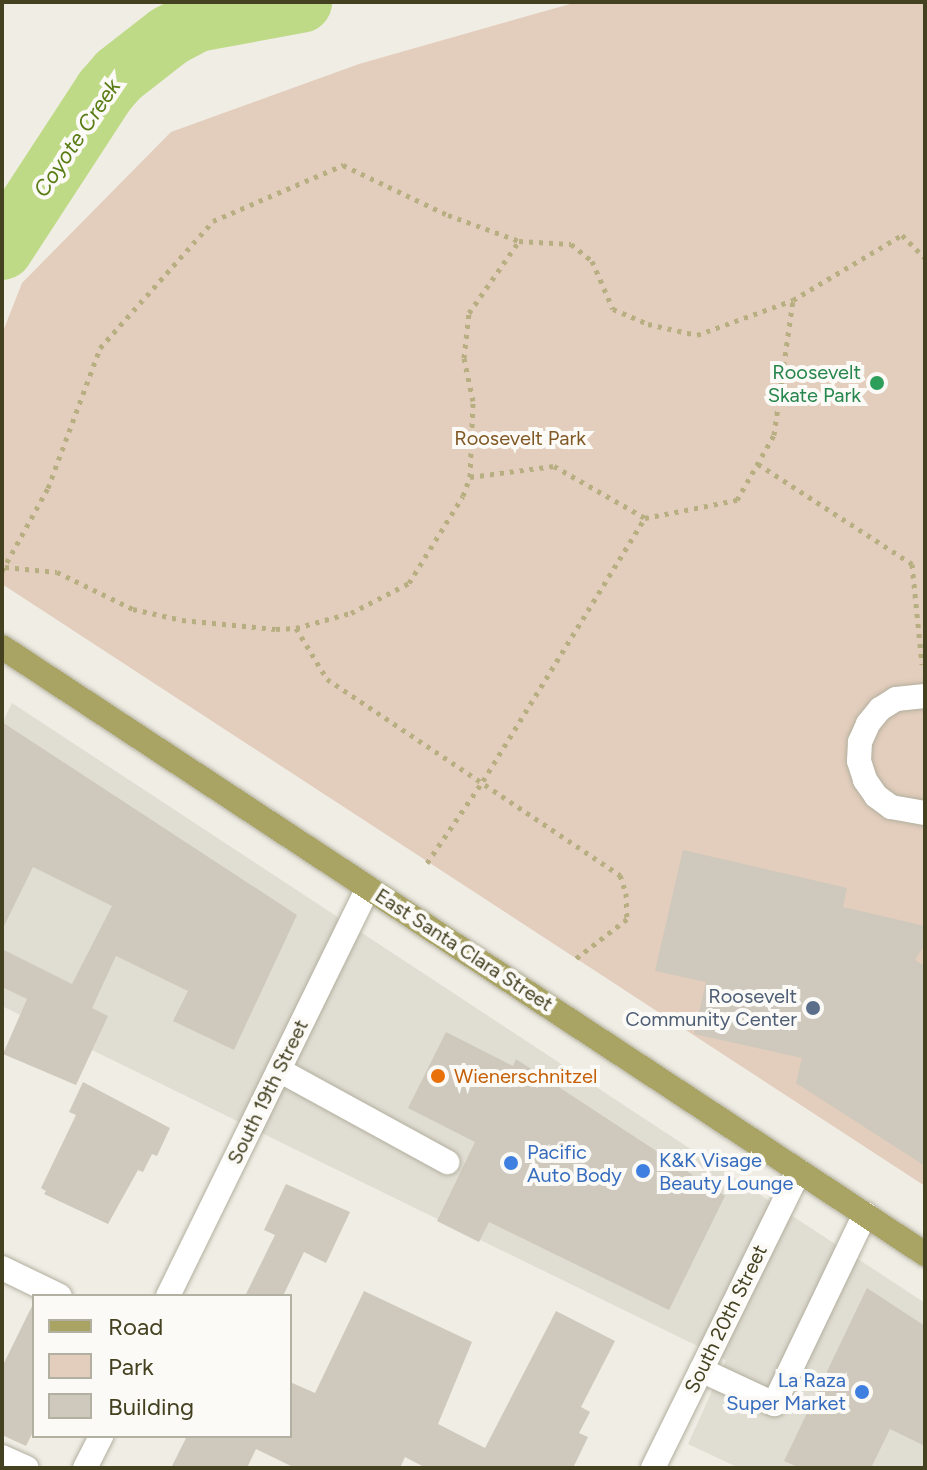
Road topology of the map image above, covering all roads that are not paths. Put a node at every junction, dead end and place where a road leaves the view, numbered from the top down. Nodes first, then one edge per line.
1 (2, 647) edge
2 (925, 696) edge
3 (925, 813) edge
4 (368, 888) junction
5 (279, 1070) junction
6 (447, 1162) dead end
7 (799, 1171) junction
8 (865, 1214) junction
9 (925, 1254) edge
10 (2, 1268) edge
11 (56, 1294) edge
12 (169, 1294) edge
13 (701, 1370) junction
14 (100, 1438) edge
15 (2, 1457) edge
16 (27, 1468) edge
17 (85, 1468) edge
18 (653, 1468) edge

1 - 4 main road, East Santa Clara Street
2 - 3 street
4 - 5 street, South 19th Street
4 - 7 main road, East Santa Clara Street
5 - 6 street
5 - 12 street, South 19th Street
7 - 8 main road, East Santa Clara Street
7 - 13 street, South 20th Street
8 - 9 main road, East Santa Clara Street
8 - 13 street
10 - 11 street
13 - 18 street, South 20th Street
14 - 17 street
15 - 16 street

